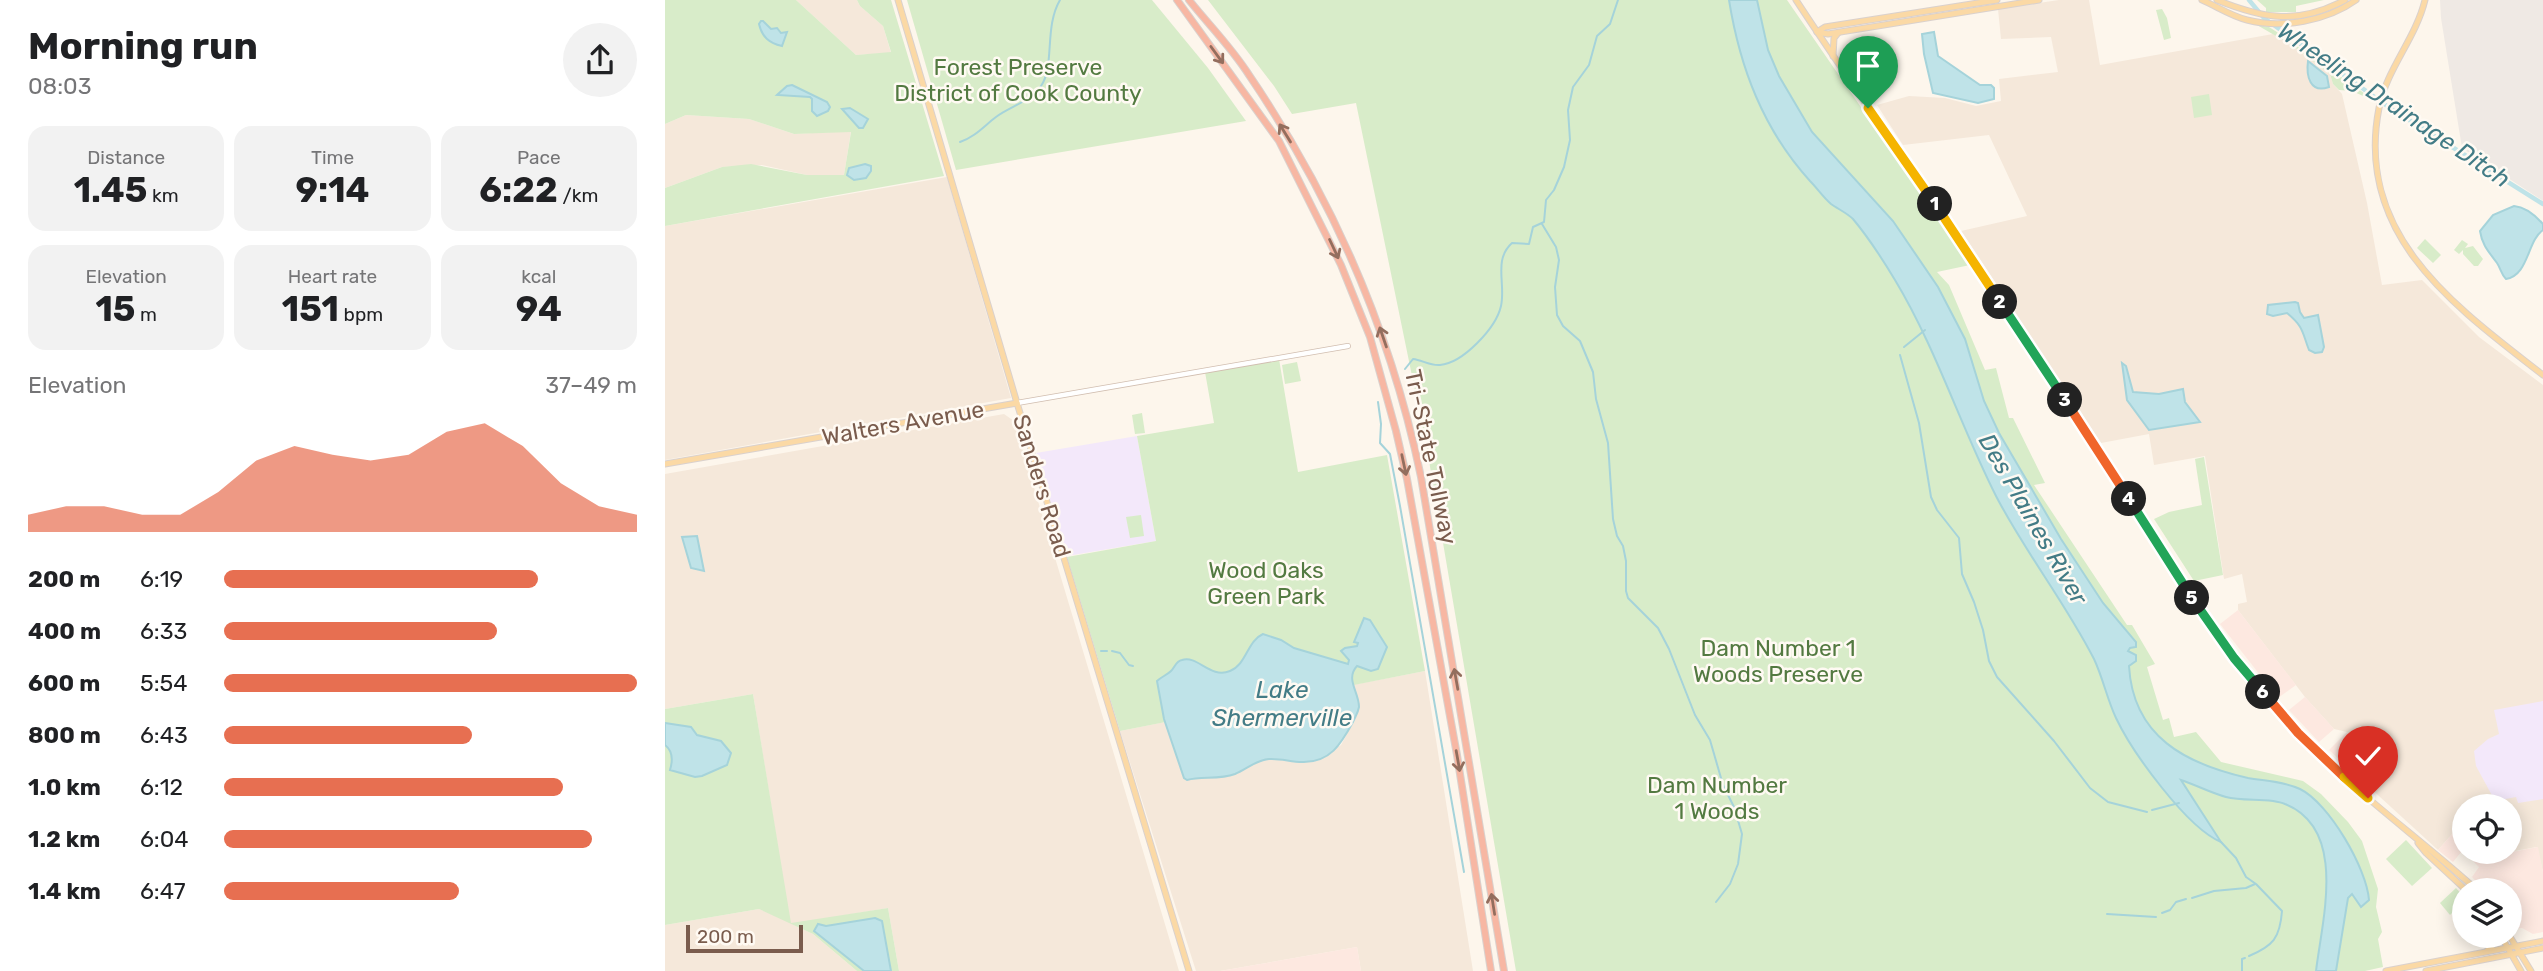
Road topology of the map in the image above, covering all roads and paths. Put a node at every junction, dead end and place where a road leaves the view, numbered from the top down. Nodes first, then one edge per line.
1 (898, 0) edge
2 (1177, 0) edge
3 (1189, 0) edge
4 (1796, 0) edge
5 (1997, 0) edge
6 (2039, 0) edge
7 (2202, 0) edge
8 (2217, 0) edge
9 (2345, 0) edge
10 (2356, 0) edge
11 (2425, 0) edge
12 (2248, 17) junction
13 (2283, 20) junction
14 (1817, 32) junction
15 (1839, 32) junction
16 (1833, 56) junction
17 (1348, 346) dead end
18 (2543, 375) edge
19 (1017, 403) junction
20 (665, 464) edge
21 (2414, 837) junction
22 (2453, 878) edge
23 (2463, 878) edge
24 (2543, 940) edge
25 (2522, 945) edge
26 (2489, 948) edge
27 (2502, 948) edge
28 (2508, 948) edge
29 (2518, 948) edge
30 (2543, 948) edge
31 (2486, 951) junction
32 (2520, 952) junction
33 (2511, 954) junction
34 (1189, 971) edge
35 (1491, 971) edge
36 (1504, 971) edge
37 (2386, 971) edge
38 (2426, 971) edge
39 (2521, 971) edge
40 (2531, 971) edge

1 - 19 main road, Sanders Road
2 -> 35 highway, Tri-State Tollway
36 -> 3 highway, Tri-State Tollway
4 - 14 main road
5 - 14 main road
6 - 15 main road
7 - 12 main road
8 - 12 main road
9 - 13 main road
10 - 13 main road
11 - 18 main road
12 - 13 main road
14 - 15 main road
14 - 16 main road
15 - 16 main road
16 - 21 main road
17 - 19 street, Walters Avenue
19 - 20 main road, Walters Avenue
19 - 34 main road, Sanders Road
21 - 22 main road
21 - 23 main road
24 - 25 main road
26 - 31 main road
27 - 31 main road
28 - 33 main road
29 - 32 main road
30 - 32 main road
31 - 37 main road
32 - 33 main road
32 - 40 main road
33 - 38 main road
33 - 39 main road

